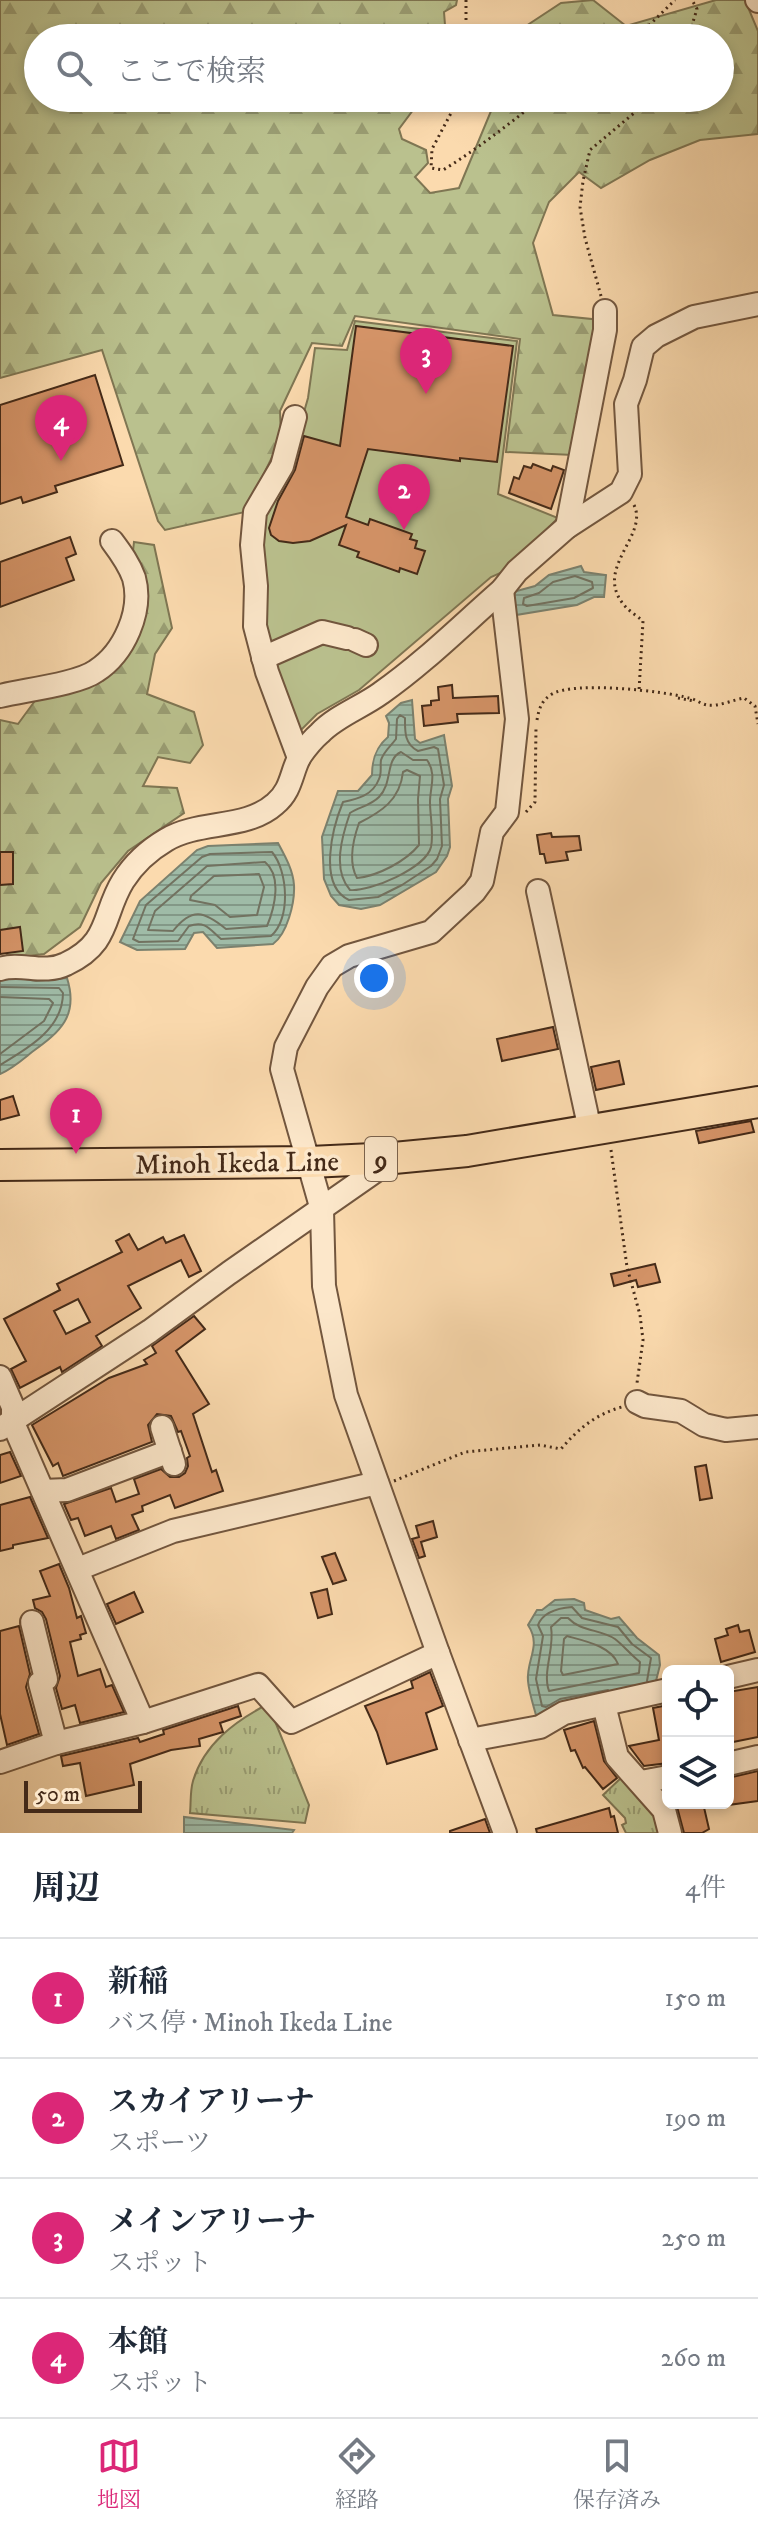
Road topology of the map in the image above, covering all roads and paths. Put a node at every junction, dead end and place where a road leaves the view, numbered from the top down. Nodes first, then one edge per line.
1 (466, 0) edge
2 (675, 0) edge
3 (692, 0) edge
4 (466, 24) edge
5 (650, 24) edge
6 (692, 24) edge
7 (452, 112) edge
8 (525, 112) edge
9 (635, 112) edge
10 (758, 304) edge
11 (605, 311) joint
12 (295, 417) dead end
13 (630, 485) junction
14 (567, 527) junction
15 (112, 541) dead end
16 (502, 590) junction
17 (356, 641) dead end
18 (263, 658) junction
19 (0, 696) edge
20 (713, 704) junction
21 (758, 724) edge
22 (299, 758) junction
23 (507, 812) junction
24 (538, 891) dead end
25 (0, 969) edge
26 (758, 1102) edge
27 (599, 1128) junction
28 (394, 1158) junction
29 (310, 1162) junction
30 (0, 1165) edge
31 (322, 1210) junction
32 (0, 1377) edge
33 (637, 1402) junction
34 (6, 1426) edge
35 (162, 1427) dead end
36 (758, 1427) edge
37 (377, 1483) junction
38 (43, 1491) junction
39 (78, 1569) junction
40 (32, 1622) dead end
41 (438, 1653) junction
42 (758, 1670) edge
43 (734, 1676) edge
44 (662, 1691) edge
45 (604, 1705) junction
46 (143, 1722) junction
47 (470, 1740) junction
48 (56, 1743) junction
49 (758, 1757) edge
50 (0, 1762) edge
51 (734, 1763) edge
52 (662, 1778) edge
53 (641, 1782) junction
54 (505, 1833) edge
55 (670, 1833) edge

1 - 4 path
2 - 5 path
3 - 6 path
7 - 8 path
9 - 11 path
10 - 13 street
11 - 14 street
12 - 18 street
13 - 14 street
13 - 20 path
14 - 16 street
15 - 19 street
16 - 22 street
16 - 23 street
17 - 18 street
18 - 22 street
20 - 21 path
20 - 23 path
22 - 25 street
23 - 29 street
24 - 27 street
26 - 27 main road, Minoh Ikeda Line / 9
27 - 28 main road, Minoh Ikeda Line / 9
27 - 33 path
28 - 29 main road, Minoh Ikeda Line / 9
28 - 31 street
29 - 30 main road, Minoh Ikeda Line / 9
29 - 31 street
31 - 34 street
31 - 37 street
32 - 34 street
33 - 36 street
33 - 37 path
34 - 38 street
35 - 38 street
37 - 39 street
37 - 41 street
38 - 39 street
39 - 46 street
40 - 48 street
41 - 46 street
41 - 47 street
42 - 43 street
44 - 45 street
45 - 47 street
45 - 53 street
46 - 48 street
47 - 54 street
48 - 50 street
49 - 51 street
52 - 53 street
53 - 55 street

